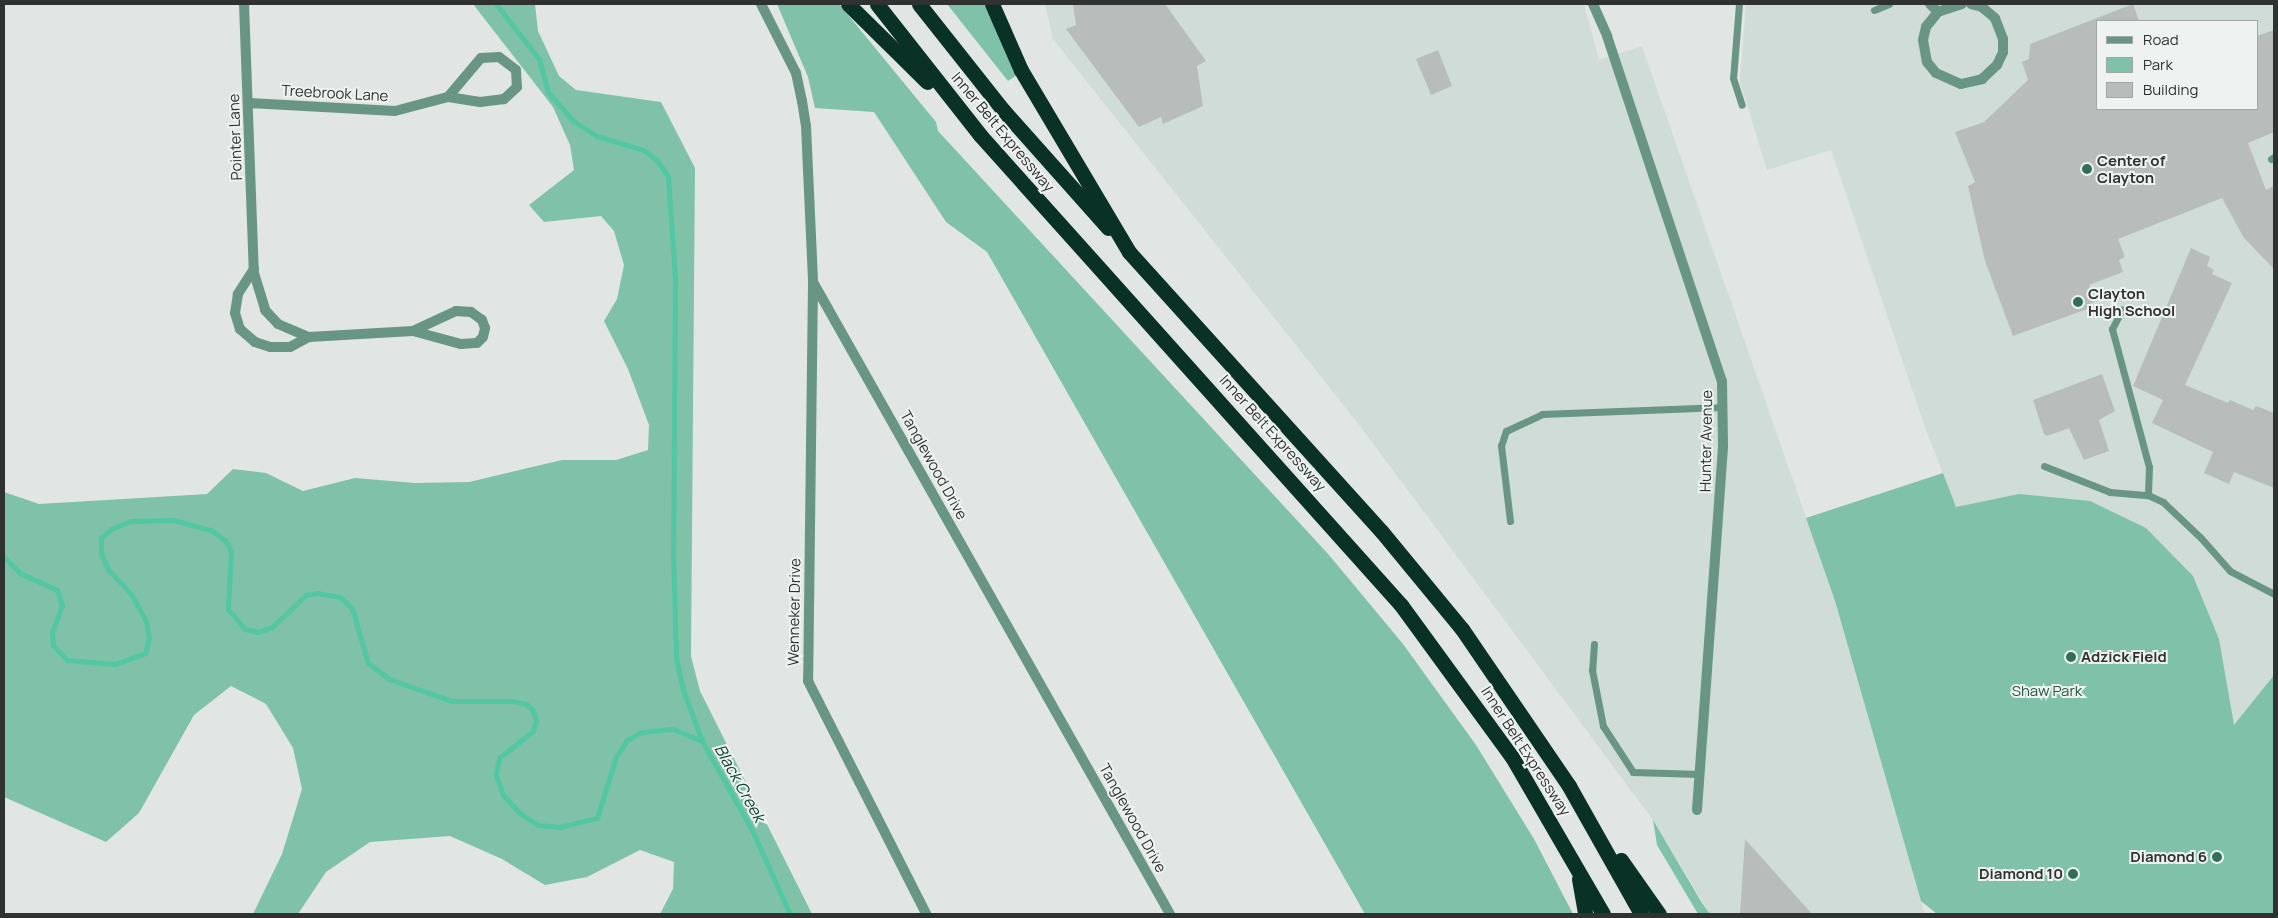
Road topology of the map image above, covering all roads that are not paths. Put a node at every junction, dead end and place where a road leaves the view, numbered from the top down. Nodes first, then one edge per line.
1 (244, 4) edge
2 (761, 4) edge
3 (848, 4) edge
4 (877, 4) edge
5 (919, 4) edge
6 (992, 4) edge
7 (1593, 4) edge
8 (1739, 4) edge
9 (1889, 4) edge
10 (1930, 4) edge
11 (1962, 4) edge
12 (1971, 4) edge
13 (1874, 10) dead end
14 (1938, 12) junction
15 (448, 97) junction
16 (248, 103) junction
17 (1742, 105) dead end
18 (980, 135) junction
19 (1129, 252) junction
20 (254, 269) junction
21 (813, 282) junction
22 (2122, 309) dead end
23 (413, 331) junction
24 (309, 337) junction
25 (1723, 407) junction
26 (2044, 466) dead end
27 (2148, 495) junction
28 (1510, 521) dead end
29 (2274, 594) edge
30 (1594, 644) dead end
31 (1700, 774) junction
32 (1569, 786) junction
33 (1697, 810) dead end
34 (1577, 865) junction
35 (926, 914) edge
36 (1170, 914) edge
37 (1586, 914) edge
38 (1603, 914) edge
39 (1641, 914) edge
40 (1659, 914) edge

1 - 16 street, Pointer Lane
2 - 21 street, Tanglewood Drive
3 - 18 highway
4 - 18 highway, Inner Belt Expressway
5 - 19 highway, Inner Belt Expressway
6 - 19 highway
7 - 25 street, Hunter Avenue
8 - 17 lane
9 - 13 lane
10 - 14 street
11 - 14 street
12 - 14 street
15 - 15 street, Treebrook Lane
15 - 16 street, Treebrook Lane
16 - 20 street, Pointer Lane
18 - 34 highway, Inner Belt Expressway
19 - 32 highway, Inner Belt Expressway
20 - 24 street, Pointer Lane
20 - 24 street, Pointer Lane
21 - 35 street, Wenneker Drive
21 - 36 street, Tanglewood Drive
22 - 27 lane
23 - 23 street, Pointer Lane
23 - 24 street, Pointer Lane
25 - 28 lane
25 - 31 street, Hunter Avenue
26 - 27 lane
27 - 29 lane
30 - 31 lane
31 - 33 street, Hunter Avenue
32 - 39 highway, Inner Belt Expressway
32 - 40 highway
34 - 37 highway
34 - 38 highway, Inner Belt Expressway

